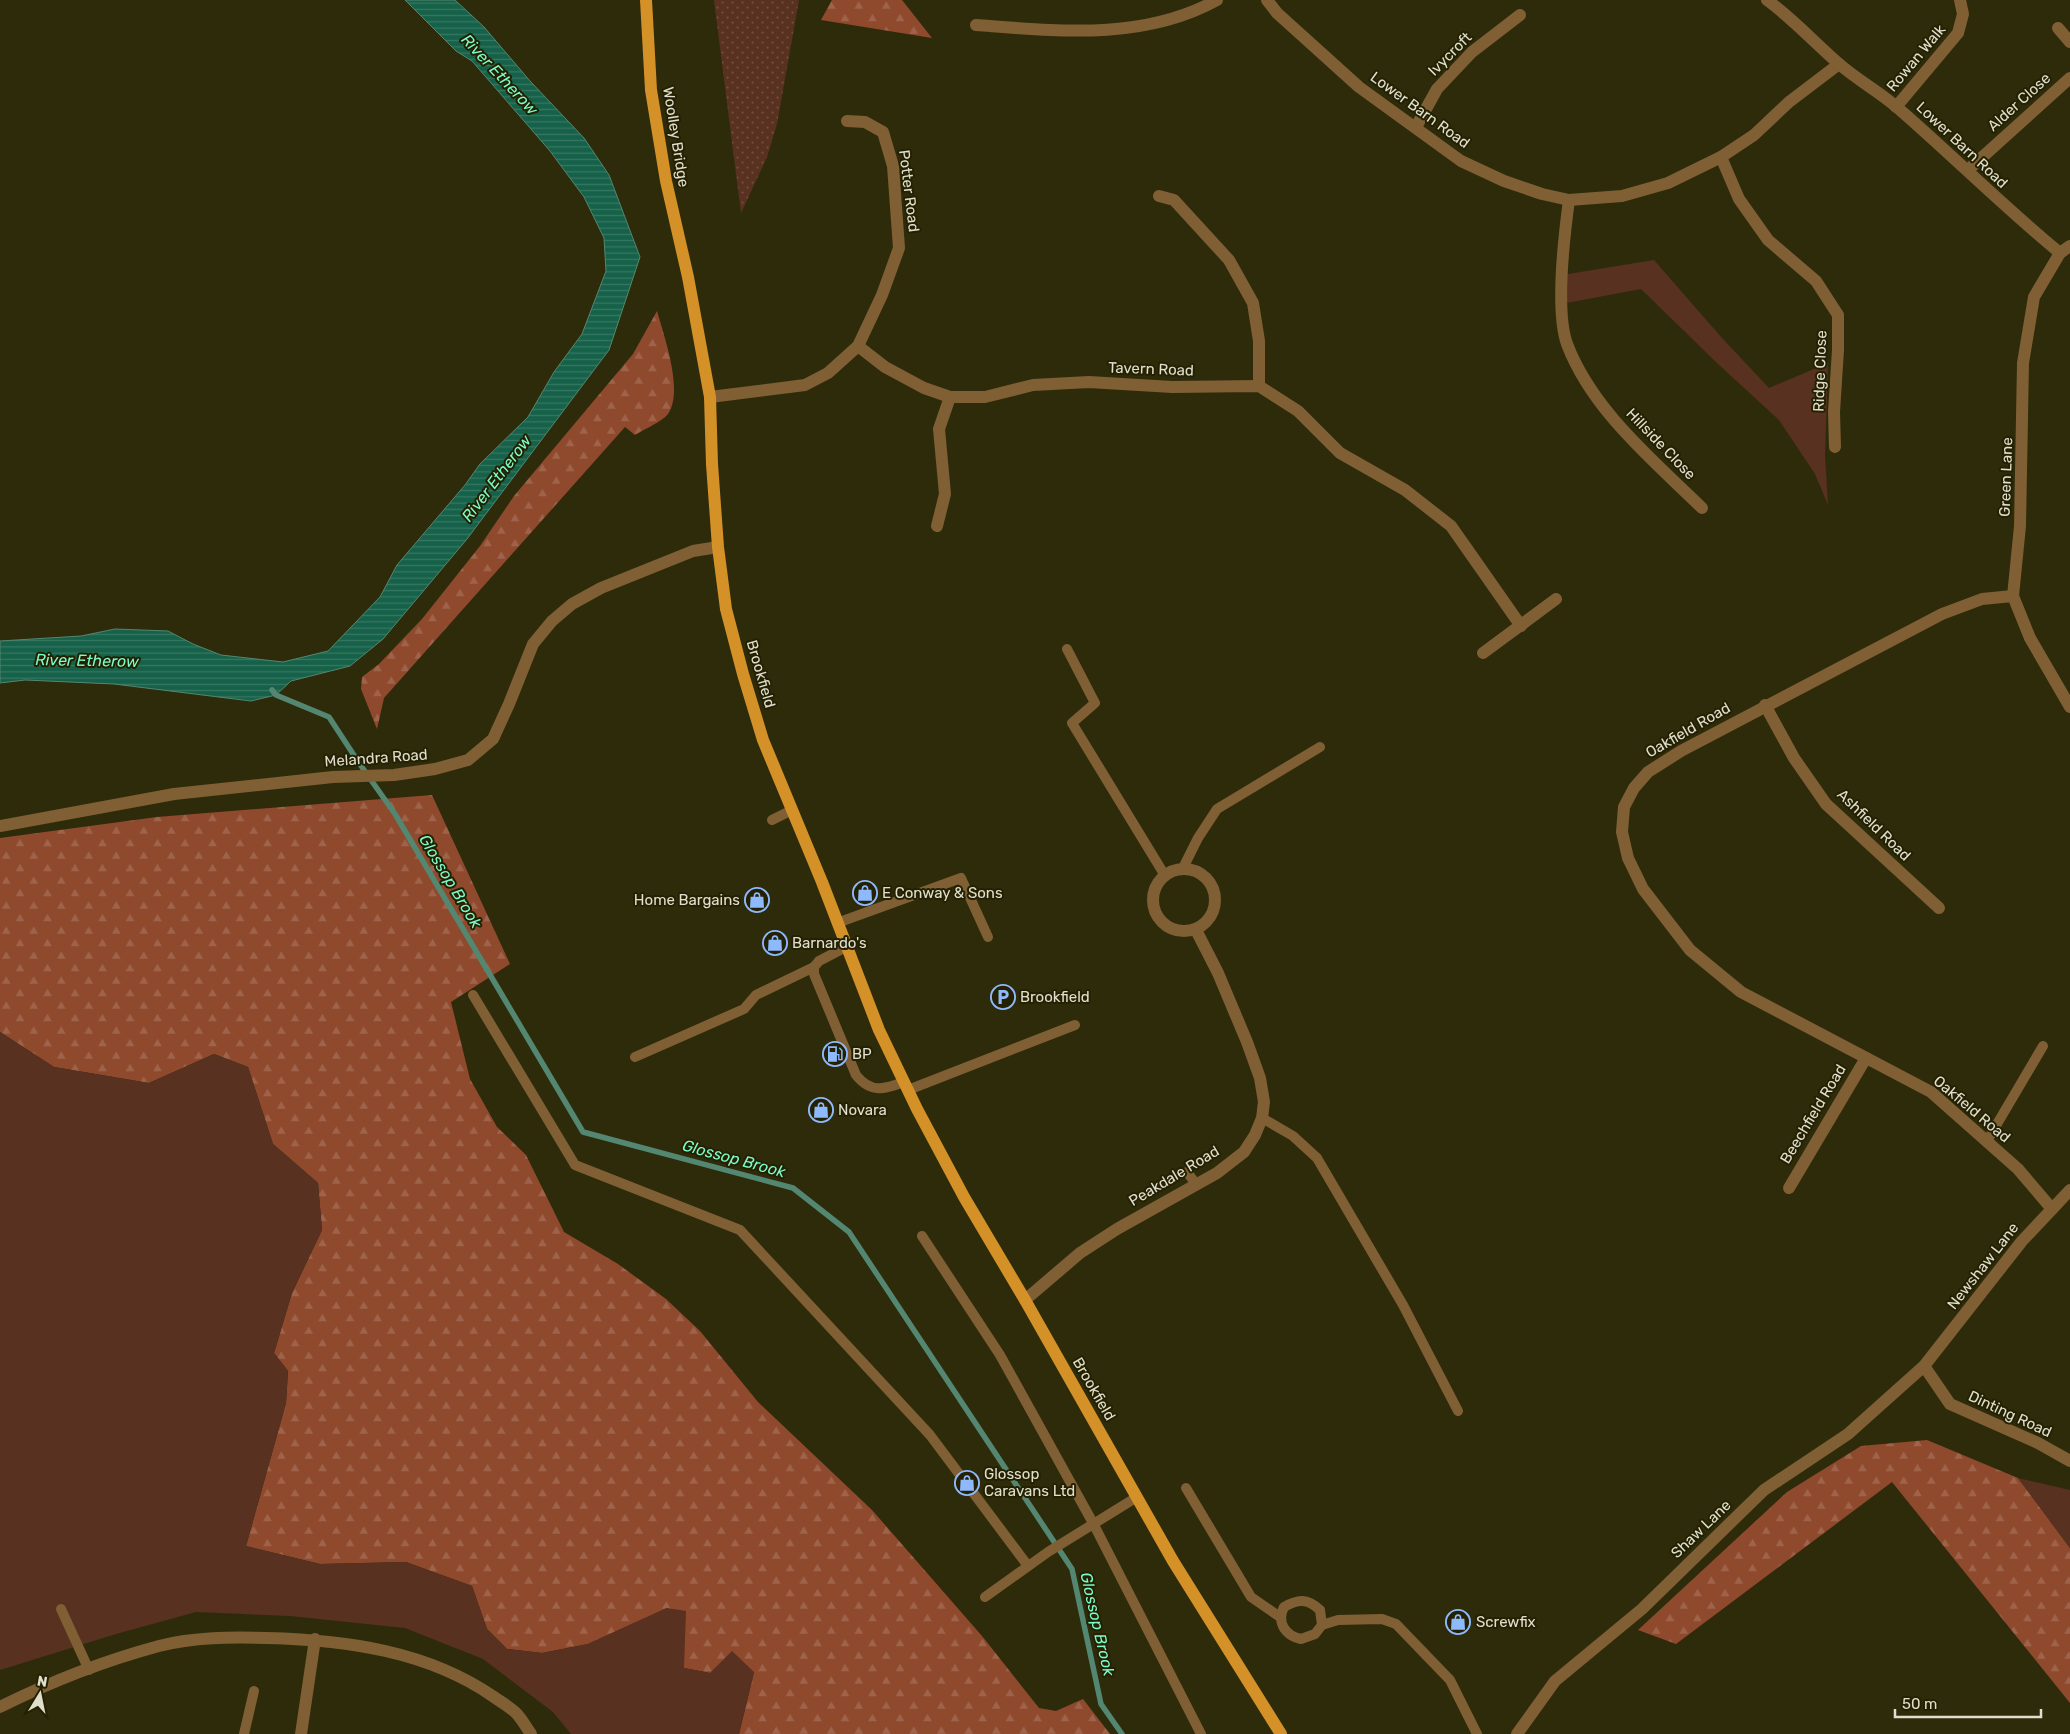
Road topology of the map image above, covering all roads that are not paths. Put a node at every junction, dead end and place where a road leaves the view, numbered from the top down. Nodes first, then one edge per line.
1 (646, 0) edge
2 (1216, 0) edge
3 (1267, 0) edge
4 (1767, 0) edge
5 (1960, 0) edge
6 (1520, 15) dead end
7 (976, 25) dead end
8 (2058, 28) dead end
9 (2070, 42) edge
10 (1839, 64) junction
11 (2070, 78) edge
12 (1896, 107) junction
13 (847, 121) dead end
14 (1416, 128) junction
15 (1721, 157) junction
16 (1968, 170) junction
17 (1160, 196) dead end
18 (1569, 200) junction
19 (2065, 250) edge
20 (688, 277) joint
21 (858, 346) junction
22 (1259, 386) junction
23 (710, 397) junction
24 (950, 397) junction
25 (1834, 448) dead end
26 (1702, 508) dead end
27 (937, 526) dead end
28 (718, 547) junction
29 (2012, 596) junction
30 (1556, 599) dead end
31 (1521, 626) junction
32 (1067, 649) dead end
33 (1483, 653) dead end
34 (1765, 705) junction
35 (2070, 707) edge
36 (1320, 747) dead end
37 (792, 810) junction
38 (772, 820) dead end
39 (0, 826) edge
40 (1183, 868) junction
41 (1164, 874) junction
42 (1939, 908) dead end
43 (837, 923) junction
44 (1196, 930) junction
45 (988, 937) dead end
46 (846, 947) junction
47 (814, 967) junction
48 (472, 995) dead end
49 (1075, 1025) dead end
50 (2043, 1046) dead end
51 (635, 1057) dead end
52 (1866, 1058) junction
53 (906, 1086) junction
54 (1262, 1118) junction
55 (1987, 1141) junction
56 (1187, 1172) dead end
57 (1196, 1184) junction
58 (1789, 1188) dead end
59 (2070, 1190) edge
60 (2052, 1209) junction
61 (922, 1236) dead end
62 (1025, 1300) junction
63 (1924, 1366) junction
64 (1458, 1411) dead end
65 (2070, 1461) edge
66 (1186, 1488) dead end
67 (1137, 1497) junction
68 (1093, 1523) junction
69 (1028, 1566) junction
70 (986, 1597) dead end
71 (61, 1609) dead end
72 (1280, 1617) junction
73 (1322, 1625) junction
74 (315, 1639) junction
75 (89, 1670) junction
76 (254, 1691) dead end
77 (0, 1707) edge
78 (244, 1734) edge
79 (301, 1734) edge
80 (532, 1734) edge
81 (1200, 1734) edge
82 (1281, 1734) edge
83 (1477, 1734) edge
84 (1517, 1734) edge

1 - 20 main road, Woolley Bridge
2 - 7 street
3 - 14 street, Lower Barn Road
4 - 10 street, Lower Barn Road
5 - 12 street, Rowan Walk
6 - 14 street, Ivycroft
8 - 9 street
10 - 12 street, Lower Barn Road
10 - 15 street, Lower Barn Road
11 - 16 street, Alder Close
12 - 16 street, Lower Barn Road
13 - 21 street, Potter Road
14 - 18 street, Lower Barn Road
15 - 18 street, Lower Barn Road
15 - 25 street, Ridge Close
16 - 19 street, Lower Barn Road
17 - 22 street
18 - 26 street, Hillside Close
19 - 29 street, Green Lane
20 - 23 main road, Brookfield
21 - 23 street
21 - 24 street, Tavern Road
22 - 24 street, Tavern Road
22 - 31 street
23 - 28 main road, Brookfield
24 - 27 street
28 - 37 main road, Brookfield
28 - 39 street, Melandra Road
29 - 34 street, Oakfield Road
29 - 35 street, Green Lane
30 - 31 street
31 - 33 street
32 - 41 lane
34 - 42 street, Ashfield Road
34 - 52 street, Oakfield Road
36 - 40 lane
37 - 38 lane
37 - 43 main road, Brookfield
40 - 41 street
40 - 44 street
41 - 44 street
43 - 45 lane
43 - 46 main road, Brookfield
44 - 54 street, Peakdale Road
46 - 47 lane
46 - 53 main road, Brookfield
47 - 51 lane
47 - 53 lane
48 - 69 lane
49 - 53 lane
50 - 55 lane
52 - 55 street, Oakfield Road
52 - 58 street, Beechfield Road
53 - 62 main road, Brookfield
54 - 57 street, Peakdale Road
54 - 64 lane
55 - 60 street, Oakfield Road
56 - 57 lane
57 - 62 street, Peakdale Road
59 - 60 street, Newshaw Lane
60 - 63 street, Newshaw Lane
61 - 68 lane
62 - 67 main road, Brookfield
63 - 65 street, Dinting Road
63 - 84 street, Shaw Lane
66 - 72 lane
67 - 68 lane
67 - 82 main road, Brookfield
68 - 69 lane
68 - 81 lane
69 - 70 lane
71 - 75 lane
72 - 73 lane
72 - 73 lane
73 - 83 lane
74 - 75 street
74 - 79 street
74 - 80 street
75 - 77 street
76 - 78 lane

